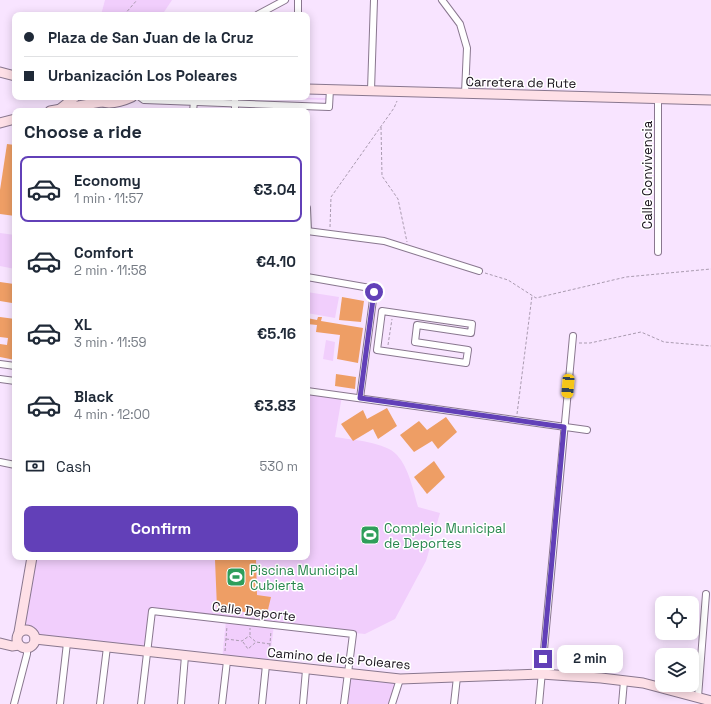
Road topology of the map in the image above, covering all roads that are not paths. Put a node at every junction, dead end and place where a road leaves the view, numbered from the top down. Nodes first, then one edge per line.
1 (285, 0) edge
2 (298, 0) edge
3 (374, 0) edge
4 (442, 0) edge
5 (263, 12) edge
6 (298, 12) edge
7 (0, 72) edge
8 (12, 75) edge
9 (310, 89) edge
10 (330, 89) junction
11 (371, 90) junction
12 (465, 93) junction
13 (658, 98) junction
14 (71, 100) edge
15 (125, 100) edge
16 (144, 100) edge
17 (235, 100) edge
18 (711, 100) edge
19 (91, 102) edge
20 (194, 102) junction
21 (104, 105) edge
22 (61, 108) edge
23 (64, 108) edge
24 (193, 108) edge
25 (266, 108) edge
26 (310, 109) edge
27 (12, 120) edge
28 (0, 123) edge
29 (310, 231) edge
30 (658, 252) dead end
31 (480, 271) road end
32 (310, 278) edge
33 (382, 311) joint
34 (573, 336) dead end
35 (0, 364) edge
36 (12, 366) edge
37 (0, 379) edge
38 (12, 381) edge
39 (310, 391) edge
40 (360, 398) junction
41 (564, 427) junction
42 (587, 430) dead end
43 (0, 462) edge
44 (12, 464) edge
45 (32, 560) edge
46 (706, 594) dead end
47 (21, 639) junction
48 (35, 639) junction
49 (67, 642) junction
50 (1, 643) edge
51 (107, 647) junction
52 (146, 651) junction
53 (185, 656) junction
54 (226, 660) junction
55 (267, 665) junction
56 (306, 670) junction
57 (541, 674) junction
58 (348, 675) junction
59 (457, 677) junction
60 (400, 679) junction
61 (624, 680) junction
62 (705, 700) edge
63 (14, 704) edge
64 (60, 704) edge
65 (100, 704) edge
66 (141, 704) edge
67 (181, 704) edge
68 (222, 704) edge
69 (262, 704) edge
70 (302, 704) edge
71 (344, 704) edge
72 (392, 704) edge
73 (454, 704) edge
74 (539, 704) edge
75 (622, 704) edge

1 - 5 street
2 - 6 street
3 - 11 street
4 - 12 street
7 - 8 street
9 - 10 street, Carretera de Rute
10 - 11 street, Carretera de Rute
10 - 26 street
11 - 12 street, Carretera de Rute
12 - 13 street, Carretera de Rute
13 - 18 street, Carretera de Rute
13 - 30 street, Calle Convivencia
14 - 22 street
15 - 21 street
16 - 20 street
17 - 20 street
17 - 25 street
19 - 21 street
19 - 23 street
20 - 24 street
27 - 28 street
29 - 31 street
32 - 40 street
33 - 33 street
34 - 41 street
35 - 36 street
37 - 38 street
39 - 40 street
40 - 41 street
41 - 42 street
41 - 57 street
43 - 44 street
45 - 47 street
46 - 62 street
47 - 48 street
47 - 48 street
47 - 50 street
47 - 63 street
48 - 49 street, Camino de los Poleares
49 - 51 street, Camino de los Poleares
49 - 64 street
51 - 52 street, Camino de los Poleares
51 - 65 street
52 - 53 street, Camino de los Poleares
52 - 58 street, Calle Deporte
52 - 66 street
53 - 54 street, Camino de los Poleares
53 - 67 street
54 - 55 street, Camino de los Poleares
54 - 68 street
55 - 56 street, Camino de los Poleares
55 - 69 street
56 - 58 street, Camino de los Poleares
56 - 70 street
57 - 59 street, Camino de los Poleares
57 - 61 street, Camino de los Poleares
57 - 74 street
58 - 60 street, Camino de los Poleares
58 - 71 street
59 - 60 street, Camino de los Poleares
59 - 73 street
60 - 72 street
61 - 62 street, Camino de los Poleares
61 - 75 street

